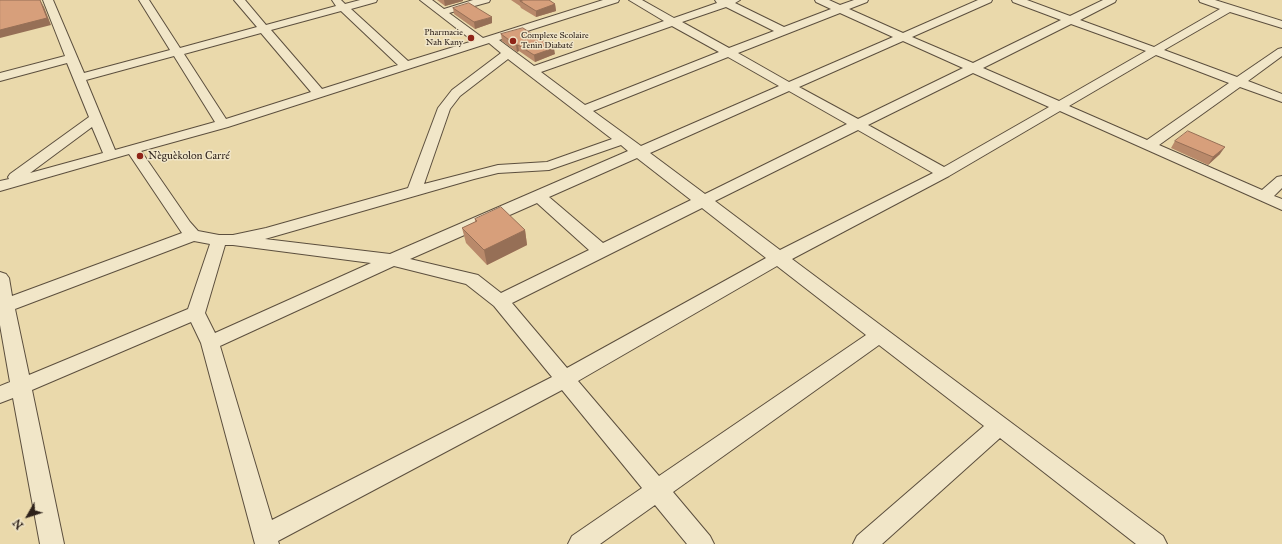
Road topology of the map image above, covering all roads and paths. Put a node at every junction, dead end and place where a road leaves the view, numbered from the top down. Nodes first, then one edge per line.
1 (48, 0) edge
2 (144, 0) edge
3 (239, 0) edge
4 (372, 0) edge
5 (425, 0) edge
6 (485, 0) edge
7 (614, 0) edge
8 (634, 0) edge
9 (820, 0) edge
10 (862, 0) edge
11 (987, 0) edge
12 (1016, 0) edge
13 (1111, 0) edge
14 (1204, 0) edge
15 (726, 1) edge
16 (339, 4) edge
17 (1226, 4) edge
18 (558, 7) dead end
19 (840, 9) junction
20 (441, 12) junction
21 (569, 14) junction
22 (1071, 20) junction
23 (673, 22) junction
24 (1282, 25) edge
25 (264, 29) junction
26 (783, 32) junction
27 (903, 37) junction
28 (485, 41) junction
29 (1155, 51) junction
30 (1282, 51) edge
31 (177, 52) junction
32 (508, 53) junction
33 (729, 53) junction
34 (72, 58) junction
35 (406, 66) junction
36 (973, 68) junction
37 (531, 71) junction
38 (0, 77) edge
39 (80, 78) junction
40 (1238, 82) junction
41 (789, 86) junction
42 (319, 94) junction
43 (1282, 98) edge
44 (1058, 106) junction
45 (583, 110) junction
46 (96, 118) junction
47 (223, 124) junction
48 (858, 125) junction
49 (622, 140) junction
50 (1148, 146) junction
51 (133, 149) junction
52 (639, 152) junction
53 (110, 154) junction
54 (944, 173) junction
55 (1282, 180) edge
56 (2, 185) edge
57 (414, 191) junction
58 (538, 196) junction
59 (1264, 197) junction
60 (703, 201) junction
61 (1282, 205) edge
62 (193, 235) junction
63 (226, 240) junction
64 (601, 251) junction
65 (778, 258) junction
66 (392, 260) junction
67 (0, 278) edge
68 (500, 301) junction
69 (3, 306) edge
70 (196, 313) junction
71 (879, 334) junction
72 (210, 343) junction
73 (565, 379) junction
74 (21, 386) junction
75 (0, 395) edge
76 (999, 426) junction
77 (657, 490) junction
78 (265, 540) edge
79 (52, 544) edge
80 (580, 544) edge
81 (702, 544) edge
82 (865, 544) edge
83 (1155, 544) edge

1 - 34 street
2 - 31 street
3 - 25 street
4 - 16 street
5 - 20 street
6 - 20 street
7 - 21 street
8 - 23 street
9 - 19 street
10 - 19 street
11 - 27 street
12 - 22 street
13 - 22 street
14 - 17 street
15 - 23 street
15 - 26 street
16 - 25 street
16 - 35 street
17 - 24 street
17 - 29 street
18 - 21 street
19 - 26 street
19 - 27 street
20 - 28 street
21 - 28 street
22 - 29 street
22 - 36 street
23 - 33 street
23 - 37 street
25 - 31 street
25 - 42 street
26 - 33 street
27 - 36 street
27 - 41 street
28 - 32 street
28 - 35 street
29 - 40 street
29 - 44 street
30 - 40 street
31 - 39 street
31 - 47 street
32 - 37 street
32 - 57 street
33 - 41 street
33 - 45 street
34 - 38 street
34 - 39 street
35 - 42 street
36 - 44 street
36 - 48 street
37 - 45 street
39 - 46 street
40 - 43 street
40 - 50 street
41 - 48 street
41 - 52 street
42 - 47 street
44 - 50 street
44 - 54 street
45 - 49 street
46 - 53 street
46 - 56 street
47 - 51 street
48 - 54 street
48 - 60 street
49 - 52 street
49 - 57 street
50 - 59 street
51 - 53 street
51 - 62 street
52 - 58 street
52 - 60 street
53 - 56 street
54 - 65 street
55 - 59 street
57 - 63 street
58 - 64 street
58 - 66 street
59 - 61 street
60 - 64 street
60 - 65 street
62 - 63 street
62 - 69 street
63 - 66 street
63 - 70 street
64 - 68 street
65 - 71 street
65 - 73 street
66 - 68 street
66 - 72 street
67 - 69 street
68 - 73 street
69 - 74 street
70 - 72 street
70 - 74 street
71 - 76 street
71 - 77 street
72 - 78 street
73 - 77 street
73 - 78 street
74 - 75 street
74 - 79 street
76 - 82 street
76 - 83 street
77 - 80 street
77 - 81 street

